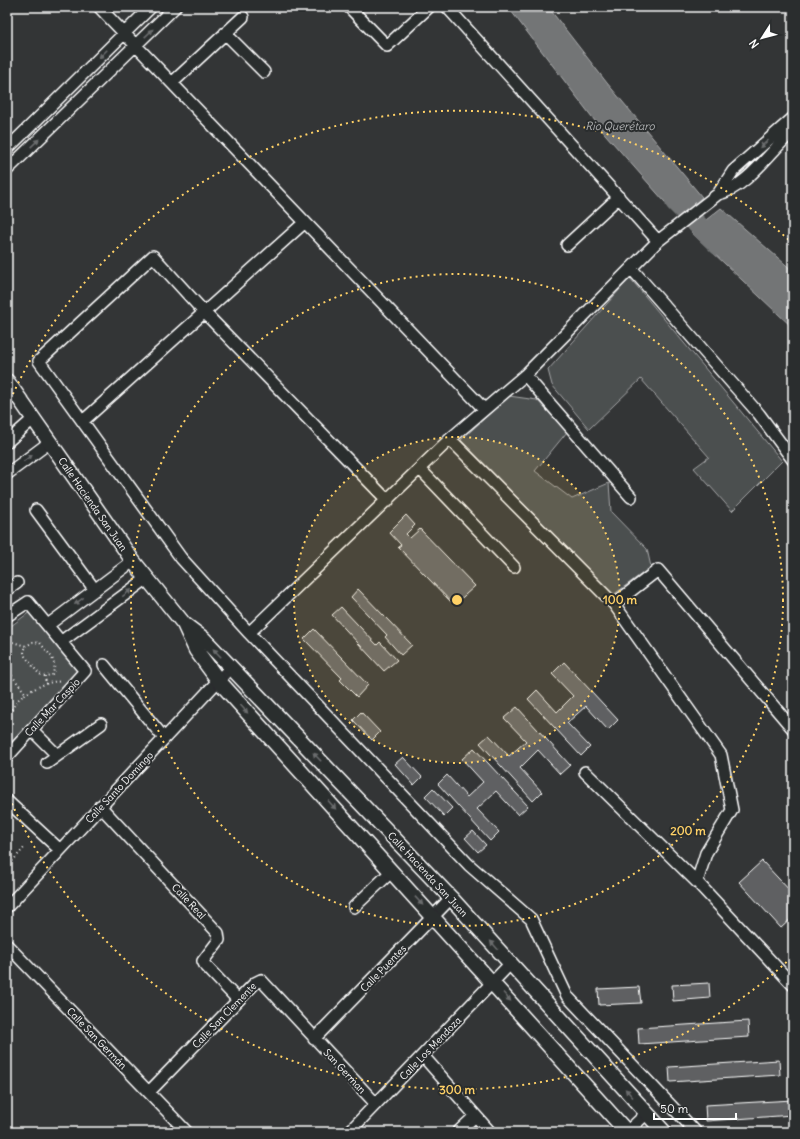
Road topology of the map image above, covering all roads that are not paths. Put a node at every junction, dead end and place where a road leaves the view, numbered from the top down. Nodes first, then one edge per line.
1 (99, 7) edge
2 (151, 7) edge
3 (175, 7) edge
4 (349, 7) edge
5 (429, 7) edge
6 (447, 7) edge
7 (243, 17) dead end
8 (124, 33) junction
9 (225, 33) junction
10 (136, 45) junction
11 (264, 72) dead end
12 (172, 83) junction
13 (793, 118) edge
14 (793, 130) edge
15 (7, 149) edge
16 (7, 170) edge
17 (727, 187) junction
18 (619, 197) junction
19 (305, 222) junction
20 (658, 241) junction
21 (567, 245) dead end
22 (631, 268) junction
23 (204, 312) junction
24 (525, 375) junction
25 (7, 381) edge
26 (484, 409) junction
27 (33, 420) junction
28 (83, 421) junction
29 (450, 439) junction
30 (7, 442) edge
31 (50, 442) junction
32 (793, 460) edge
33 (420, 469) junction
34 (7, 474) edge
35 (631, 497) dead end
36 (388, 501) junction
37 (36, 510) dead end
38 (133, 561) junction
39 (514, 567) dead end
40 (146, 578) junction
41 (18, 583) dead end
42 (7, 590) edge
43 (95, 590) junction
44 (614, 604) junction
45 (10, 614) edge
46 (184, 624) junction
47 (48, 625) junction
48 (249, 633) junction
49 (62, 641) junction
50 (104, 665) dead end
51 (231, 667) junction
52 (218, 680) junction
53 (101, 724) dead end
54 (793, 729) edge
55 (32, 730) junction
56 (164, 738) junction
57 (58, 755) junction
58 (7, 756) edge
59 (47, 763) dead end
60 (585, 772) dead end
61 (7, 801) edge
62 (100, 806) junction
63 (60, 850) junction
64 (392, 871) junction
65 (698, 882) junction
66 (451, 898) junction
67 (7, 907) edge
68 (354, 907) dead end
69 (433, 916) junction
70 (7, 945) edge
71 (511, 963) junction
72 (493, 982) junction
73 (793, 985) edge
74 (238, 1000) junction
75 (314, 1039) junction
76 (423, 1056) junction
77 (149, 1092) junction
78 (376, 1104) junction
79 (647, 1113) junction
80 (475, 1116) junction
81 (187, 1132) edge
82 (349, 1132) edge
83 (458, 1132) edge
84 (490, 1132) edge
85 (627, 1132) edge
86 (664, 1132) edge
87 (696, 1132) edge

1 - 8 street
2 - 8 street
10 -> 3 street
4 - 5 street
6 - 18 street
7 - 9 street
8 - 10 street
8 -> 15 street
9 - 11 street
9 - 12 street
10 - 12 street
16 -> 10 street
12 - 19 street
13 -> 17 street
14 - 17 street
17 - 20 street
18 - 20 street
18 - 21 street
19 - 23 street
19 - 26 street
20 - 22 street
22 - 24 street
22 - 32 street
23 - 28 street
23 - 28 street
23 - 36 street
24 - 26 street
24 - 35 street
25 - 27 main road, Calle Hacienda San Juan
26 - 29 street
27 - 30 street
27 - 31 main road, Calle Hacienda San Juan
28 - 48 street
29 - 33 street
29 - 44 street
34 -> 31 street
31 - 38 main road, Calle Hacienda San Juan
33 - 36 street
33 - 39 street
36 - 48 street
37 - 43 street
38 - 40 main road, Calle Hacienda San Juan
38 - 43 street
40 - 46 main road, Calle Hacienda San Juan
49 -> 40 street
41 - 42 street
43 -> 47 street
44 - 54 street
44 - 65 street
45 - 47 street, Calle Mar Caspio
51 -> 46 main road, Calle Hacienda San Juan
46 - 52 main road, Calle Hacienda San Juan
47 - 49 street, Calle Mar Caspio
48 - 87 street
49 - 55 street, Calle Mar Caspio
50 - 56 street
51 - 52 street, Calle Santo Domingo
66 -> 51 main road, Calle Hacienda San Juan
52 - 56 street, Calle Santo Domingo
52 -> 64 main road, Calle Hacienda San Juan
53 - 57 street
55 - 57 street
55 - 58 street, Calle Mar Caspio
56 - 62 street, Calle Santo Domingo
57 - 59 street
60 - 65 street
61 - 63 street
62 - 63 street, Calle Santo Domingo
62 - 74 street, Calle Real
63 - 67 street, Calle Santo Domingo
64 - 68 street
64 -> 69 main road, Calle Hacienda San Juan
65 - 73 street
66 - 69 street, Calle Puentes
71 -> 66 main road, Calle Hacienda San Juan
69 - 72 main road, Calle Hacienda San Juan
69 - 75 street, Calle Puentes
70 - 77 street, Calle San Germán
71 - 72 street, Calle Los Mendoza
79 -> 71 main road, Calle Hacienda San Juan
72 - 76 street, Calle Los Mendoza
72 -> 85 main road, Calle Hacienda San Juan
74 - 75 street, Calle San Clemente
74 - 77 street, Calle San Clemente
75 - 78 street, San German
76 - 78 street, Calle Los Mendoza
76 - 80 street
77 - 81 street, Calle San Germán
78 - 82 street, Calle Los Mendoza
79 - 85 street
79 - 86 main road, Calle Hacienda San Juan
80 - 83 street
80 - 84 street

